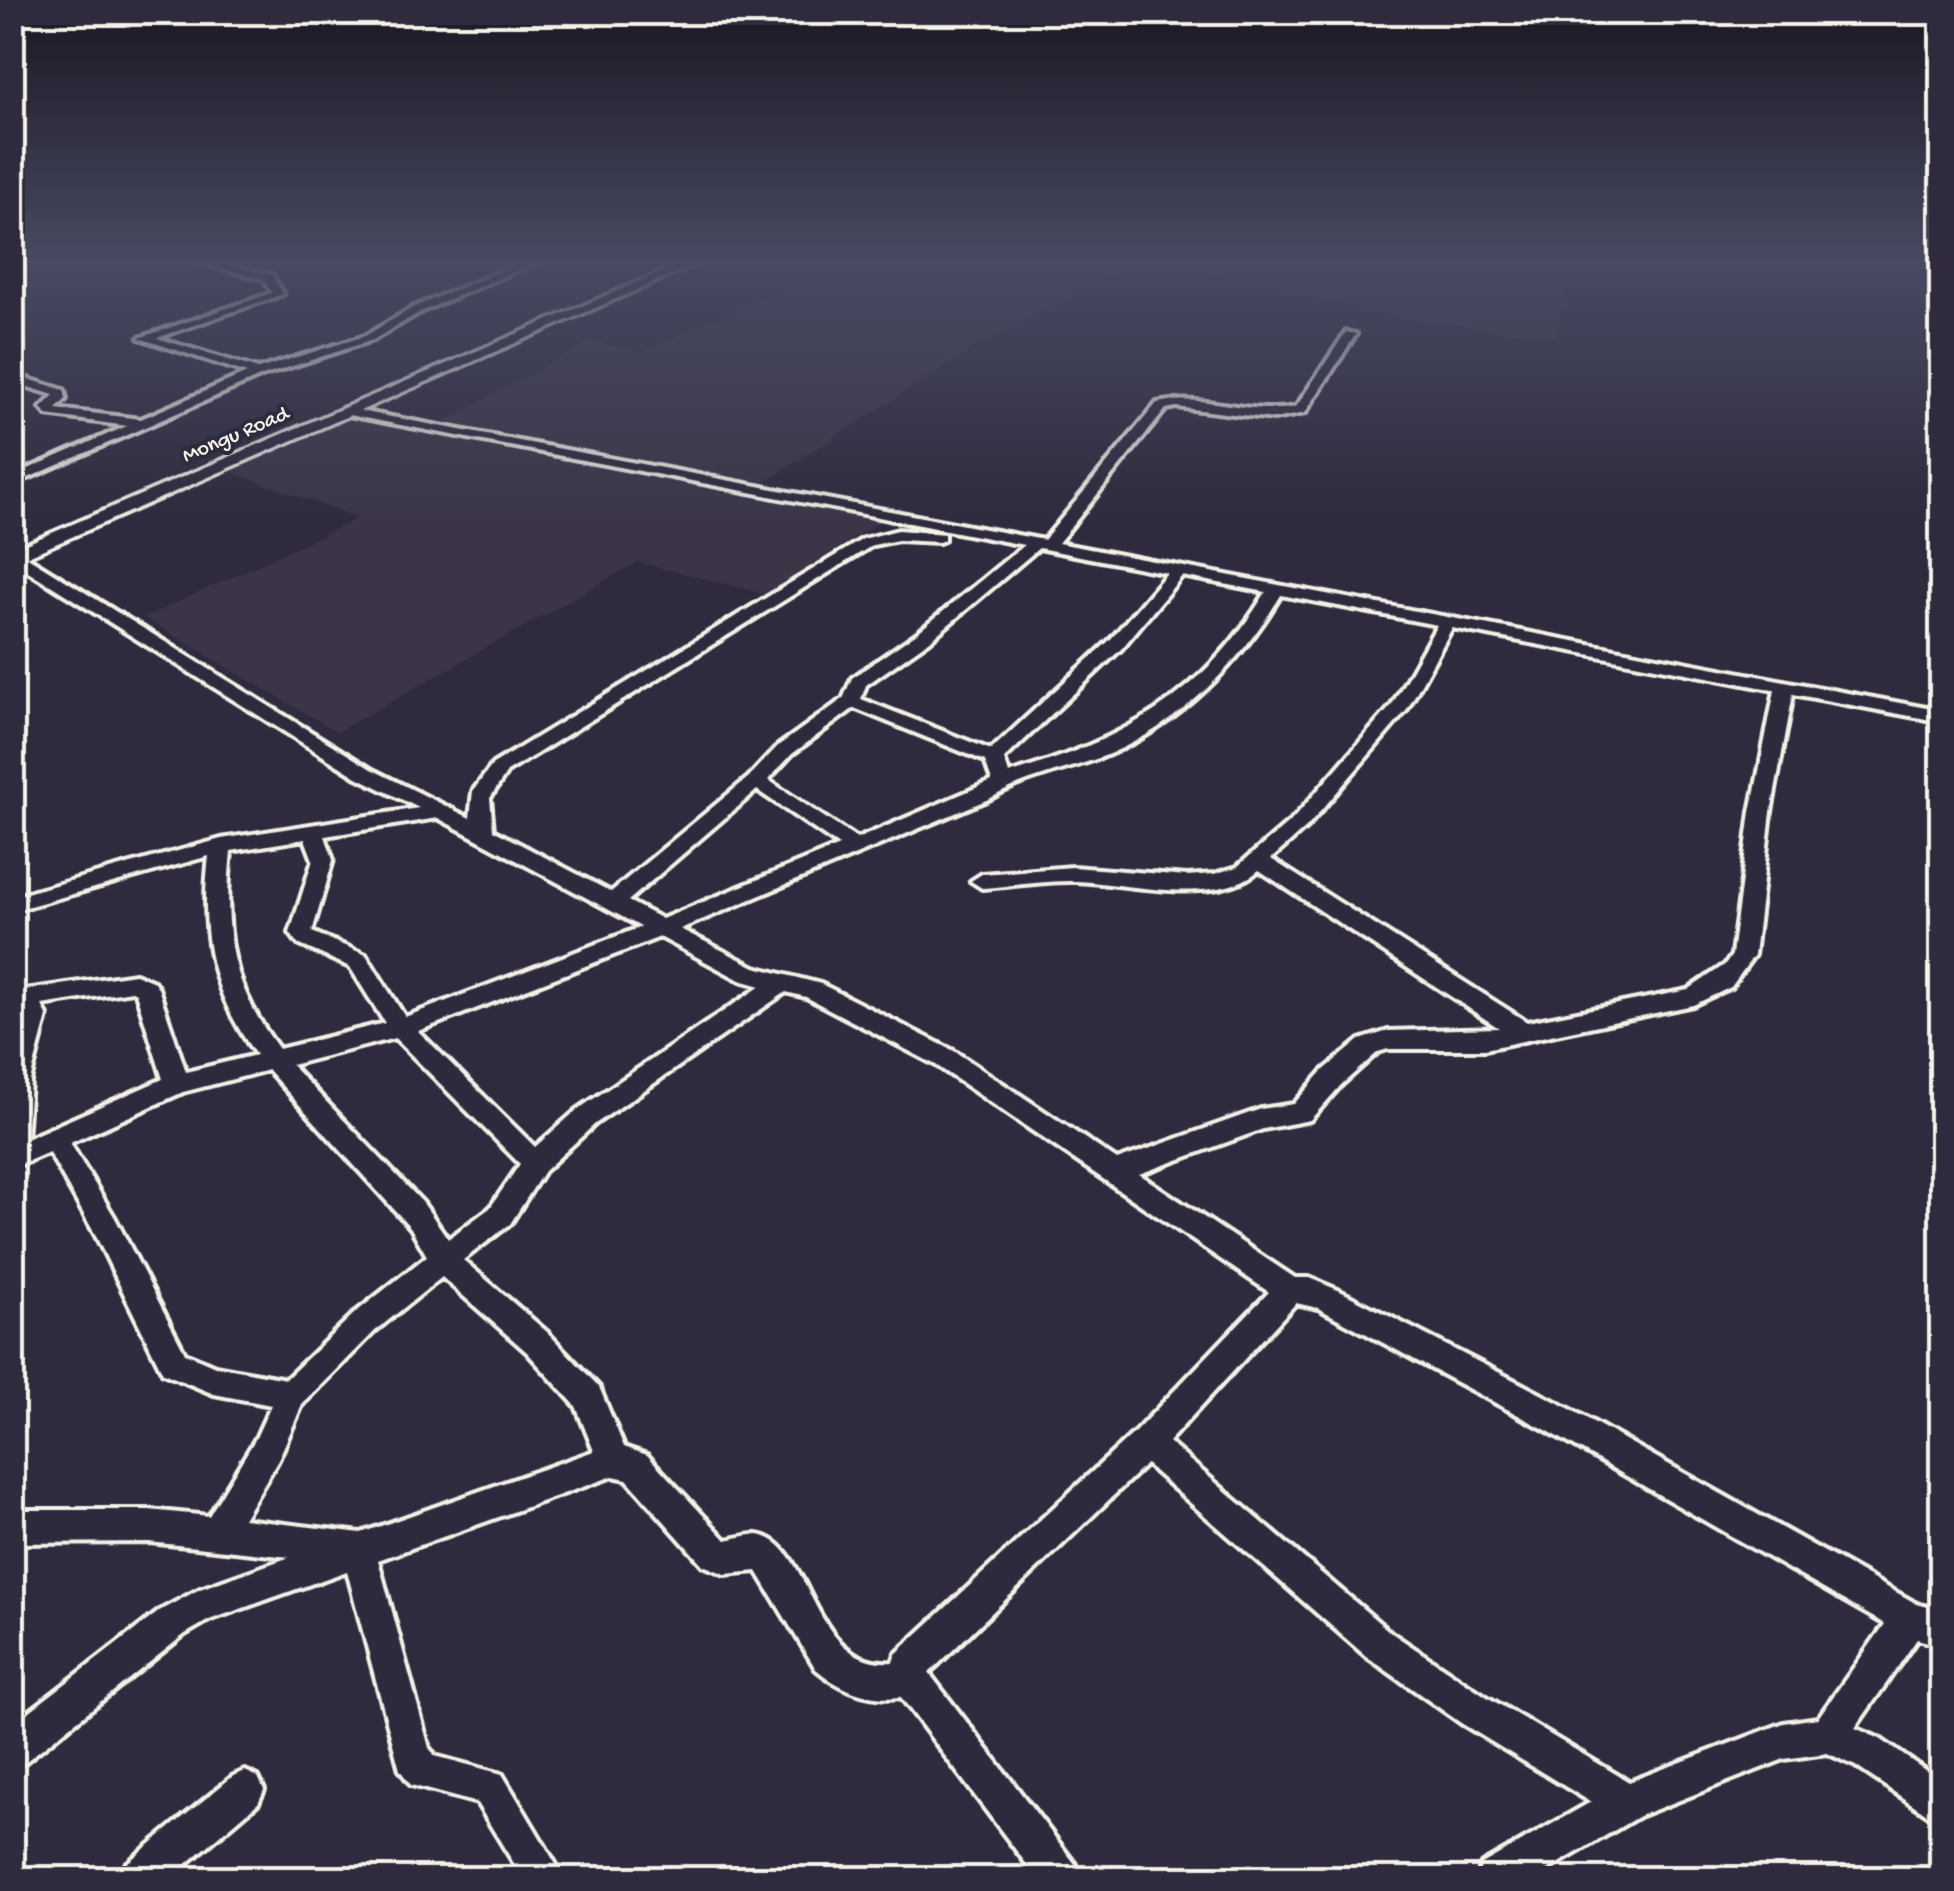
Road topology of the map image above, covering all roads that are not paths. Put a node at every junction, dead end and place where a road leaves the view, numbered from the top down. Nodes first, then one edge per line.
1 (181, 349) edge
2 (333, 349) edge
3 (492, 349) edge
4 (1340, 349) edge
5 (258, 373) junction
6 (12, 378) edge
7 (349, 411) junction
8 (149, 424) junction
9 (12, 480) edge
10 (1037, 546) junction
11 (14, 556) edge
12 (1178, 570) junction
13 (1276, 589) junction
14 (1448, 620) junction
15 (1785, 686) junction
16 (851, 702) junction
17 (1942, 716) edge
18 (994, 758) junction
19 (756, 781) junction
20 (1002, 783) junction
21 (442, 812) junction
22 (313, 832) junction
23 (484, 834) junction
24 (222, 846) junction
25 (856, 848) junction
26 (1259, 861) junction
27 (982, 881) dead end
28 (616, 900) junction
29 (12, 904) edge
30 (661, 928) junction
31 (780, 985) junction
32 (12, 1002) edge
33 (400, 1028) junction
34 (1524, 1033) junction
35 (274, 1059) junction
36 (15, 1081) edge
37 (176, 1084) junction
38 (54, 1138) junction
39 (12, 1153) edge
40 (535, 1163) junction
41 (1118, 1171) junction
42 (442, 1260) junction
43 (1290, 1290) junction
44 (291, 1395) junction
45 (1146, 1443) junction
46 (613, 1460) junction
47 (12, 1527) edge
48 (217, 1533) junction
49 (358, 1548) junction
50 (1926, 1624) edge
51 (910, 1676) junction
52 (1828, 1735) junction
53 (12, 1749) edge
54 (245, 1790) dead end
55 (1627, 1802) junction
56 (1942, 1805) edge
57 (140, 1878) edge
58 (545, 1878) edge
59 (1061, 1878) edge
60 (1496, 1878) edge

1 - 5 street
2 - 5 street
3 - 7 main road, Mongu Road
4 - 10 street
5 - 8 street
6 - 8 street
7 - 10 street
7 - 11 main road, Mongu Road
8 - 9 street
10 - 12 street
10 - 16 street
10 - 23 street
11 - 21 street
12 - 13 street
12 - 18 street
13 - 14 street
13 - 20 street
14 - 15 street
14 - 26 street
15 - 17 street
15 - 34 street
16 - 18 street
16 - 19 street
18 - 20 street
19 - 25 street
19 - 28 street
20 - 25 street
21 - 22 street
21 - 23 street
22 - 24 street
22 - 33 street
23 - 28 street
24 - 29 street
24 - 35 street
25 - 30 street
26 - 27 street
26 - 34 street
28 - 30 street
30 - 31 street
30 - 33 street
31 - 40 street
31 - 41 street
32 - 36 street
32 - 37 street
33 - 35 street
33 - 40 street
34 - 41 street
35 - 37 street
35 - 42 street
36 - 39 street
37 - 38 street
38 - 39 street
38 - 44 street
40 - 42 street
41 - 43 street
42 - 44 street
42 - 46 street
43 - 45 street
43 - 50 street
44 - 48 street
45 - 51 street
45 - 55 street
46 - 49 street
46 - 51 street
47 - 48 street
48 - 49 street
49 - 53 street
49 - 58 street
50 - 52 street
51 - 59 street
52 - 55 street
52 - 56 street
54 - 57 street
55 - 60 street

